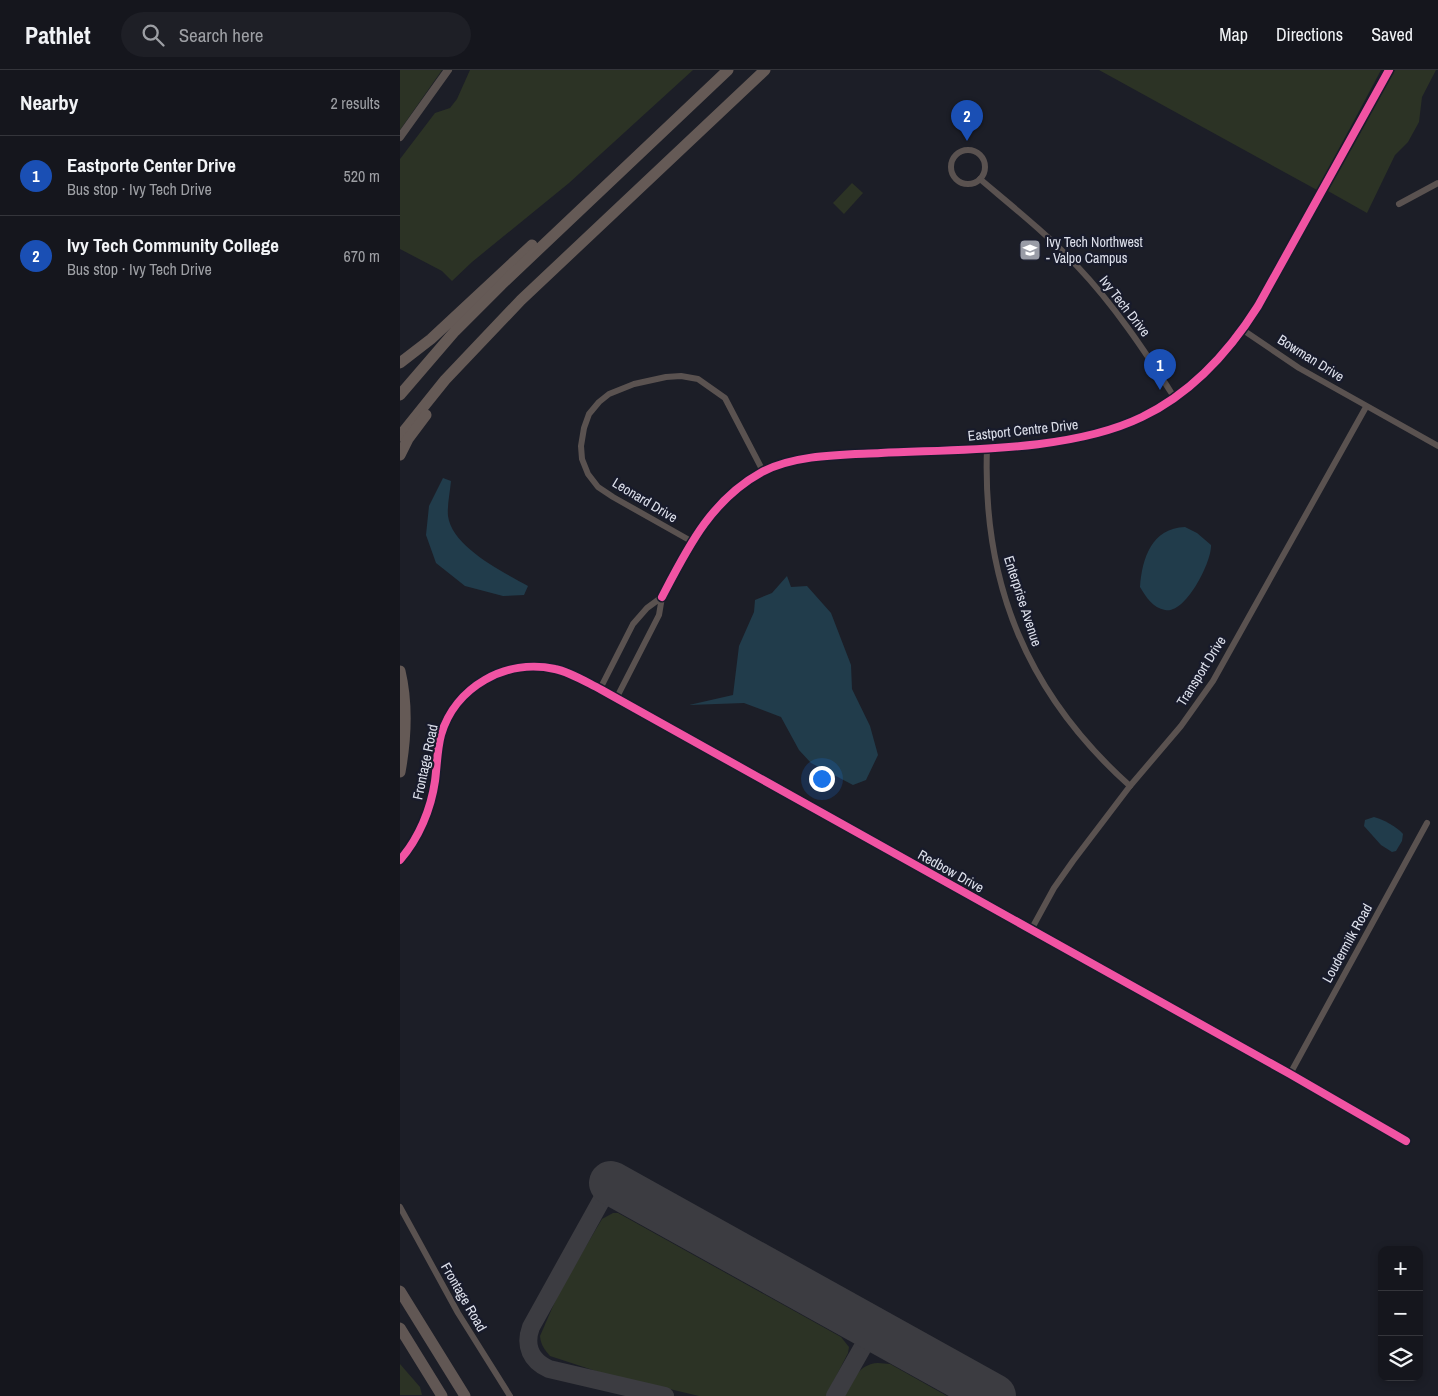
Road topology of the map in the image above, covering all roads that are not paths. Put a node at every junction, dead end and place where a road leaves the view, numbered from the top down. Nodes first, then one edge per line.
1 (448, 70) edge
2 (728, 70) edge
3 (765, 70) edge
4 (1389, 70) edge
5 (400, 137) edge
6 (980, 179) junction
7 (1438, 183) edge
8 (1399, 204) dead end
9 (583, 207) junction
10 (1244, 330) junction
11 (400, 363) edge
12 (446, 380) junction
13 (400, 395) edge
14 (1174, 397) junction
15 (1366, 407) junction
16 (400, 436) edge
17 (1438, 446) edge
18 (987, 448) junction
19 (400, 455) edge
20 (764, 471) junction
21 (691, 541) junction
22 (662, 597) junction
23 (400, 671) edge
24 (600, 689) junction
25 (616, 699) junction
26 (400, 772) edge
27 (1130, 786) junction
28 (1427, 823) dead end
29 (400, 860) edge
30 (1031, 930) junction
31 (1290, 1074) junction
32 (1406, 1141) dead end
33 (400, 1207) edge
34 (400, 1291) edge
35 (400, 1328) edge
36 (460, 1394) edge
37 (442, 1396) edge
38 (510, 1396) edge

1 - 5 street
2 - 9 highway
3 - 12 highway
4 - 10 street, Eastport Centre Drive
6 - 6 street
6 - 14 street, Ivy Tech Drive
7 - 8 street
9 - 11 highway
9 - 13 highway
10 - 14 street, Eastport Centre Drive
10 - 15 street, Bowman Drive
12 - 16 highway
12 - 19 highway
14 - 18 street, Eastport Centre Drive
15 - 17 street, Bowman Drive
15 - 27 street, Transport Drive
18 - 20 street, Eastport Centre Drive
18 - 27 street, Enterprise Avenue
20 - 21 street, Eastport Centre Drive
20 - 21 street, Leonard Drive
21 - 22 street, Eastport Centre Drive
22 - 24 street, Eastport Centre Drive
22 - 25 street, Eastport Centre Drive
23 - 26 highway
24 - 25 street, Redbow Drive
24 - 29 street, Frontage Road
25 - 30 street, Redbow Drive
27 - 30 street, Transport Drive
28 - 31 street, Loudermilk Road
30 - 31 street, Redbow Drive
31 - 32 street, Redbow Drive
33 - 38 street, Frontage Road
34 - 36 highway
35 - 37 highway

